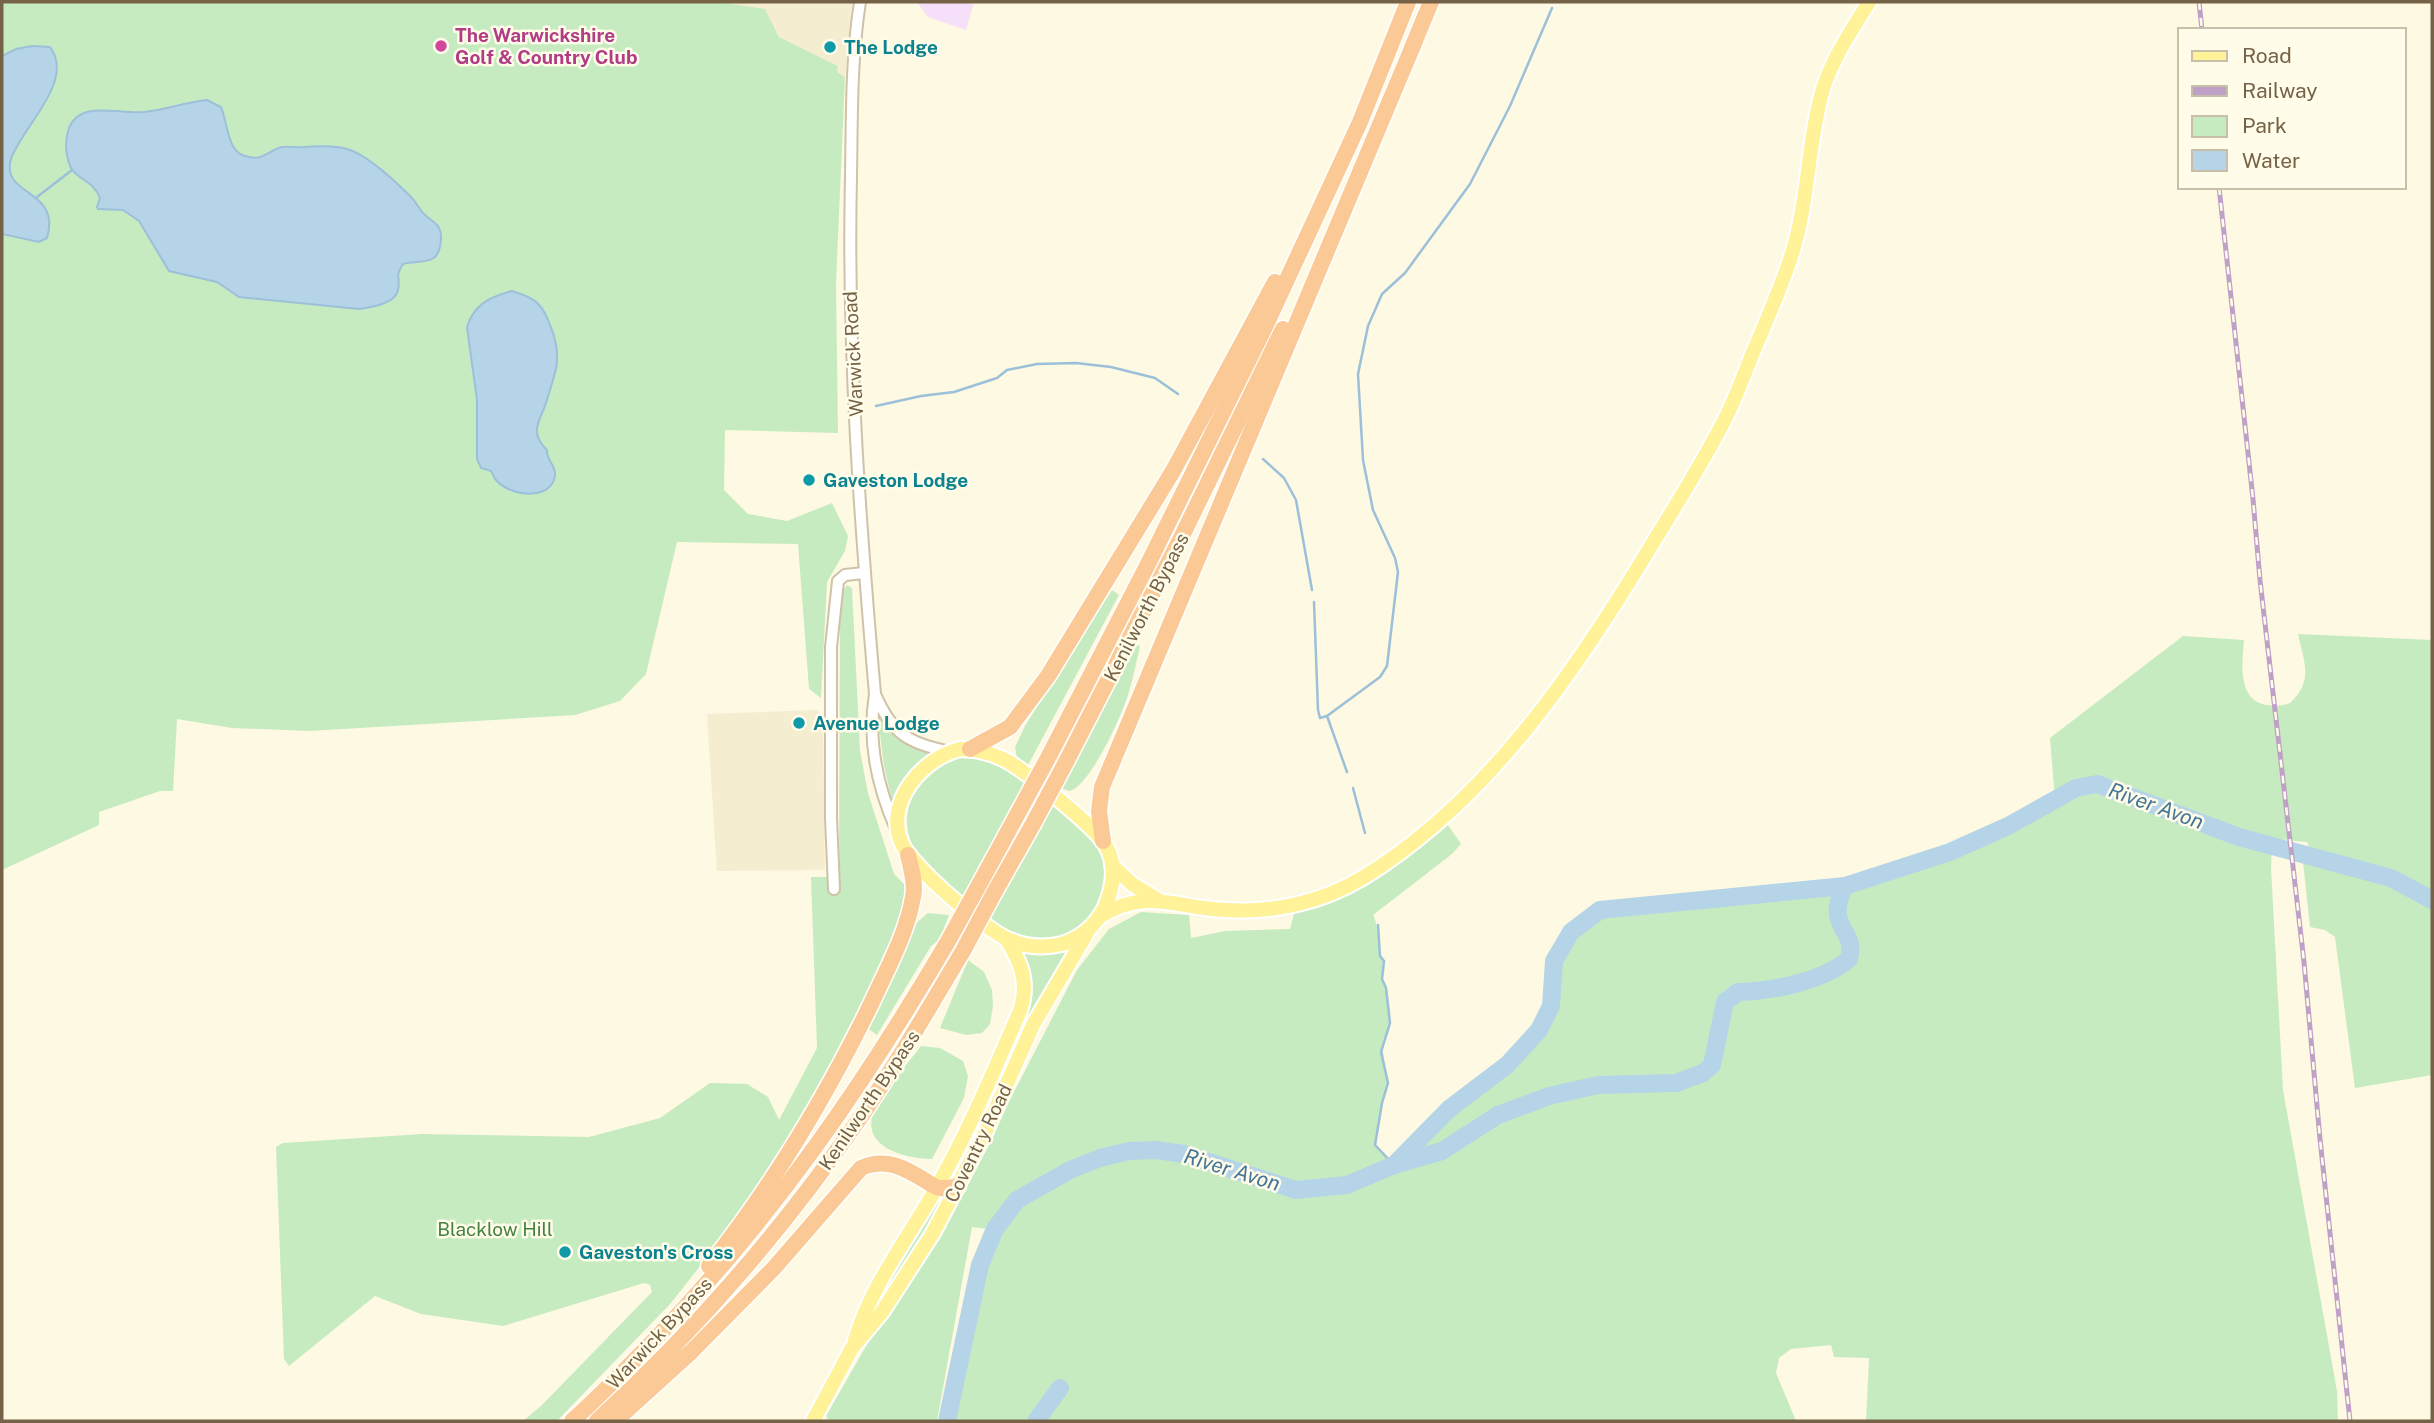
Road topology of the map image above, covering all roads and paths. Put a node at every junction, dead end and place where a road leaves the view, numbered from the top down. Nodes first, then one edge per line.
1 (1408, 2) edge
2 (1431, 2) edge
3 (1869, 2) edge
4 (858, 6) edge
5 (1415, 41) junction
6 (1327, 191) junction
7 (864, 573) junction
8 (875, 694) junction
9 (970, 749) junction
10 (951, 752) junction
11 (899, 835) junction
12 (1103, 841) junction
13 (908, 855) junction
14 (1112, 865) junction
15 (834, 889) dead end
16 (1158, 900) junction
17 (1094, 923) junction
18 (1007, 940) junction
19 (820, 1142) joint
20 (811, 1185) joint
21 (958, 1186) junction
22 (937, 1187) junction
23 (852, 1348) junction
24 (626, 1369) junction
25 (572, 1421) edge
26 (597, 1421) edge
27 (615, 1421) edge
28 (813, 1421) edge

1 - 6 highway, Kenilworth Bypass
2 - 5 highway, Kenilworth Bypass
3 - 16 main road
4 - 7 street, Warwick Road
5 - 12 highway
5 - 20 highway, Kenilworth Bypass, bridge
6 - 9 highway
6 - 19 highway, Kenilworth Bypass, bridge
7 - 8 street, Warwick Road
7 - 15 street
8 - 10 street, Warwick Road
8 - 11 street, Warwick Road
9 - 10 main road
9 - 12 main road
10 - 11 main road
11 - 13 main road
12 - 14 main road
13 - 18 main road
13 - 24 highway
14 - 16 main road
14 - 17 main road
16 - 17 main road
17 - 18 main road
17 - 21 main road, Coventry Road
18 - 22 main road, Coventry Road
19 - 24 highway, Warwick Bypass
20 - 26 highway, Warwick Bypass
21 - 22 highway
21 - 23 main road, Coventry Road
22 - 23 main road, Coventry Road
22 - 27 highway
23 - 28 main road, Coventry Road
24 - 25 highway, Warwick Bypass

